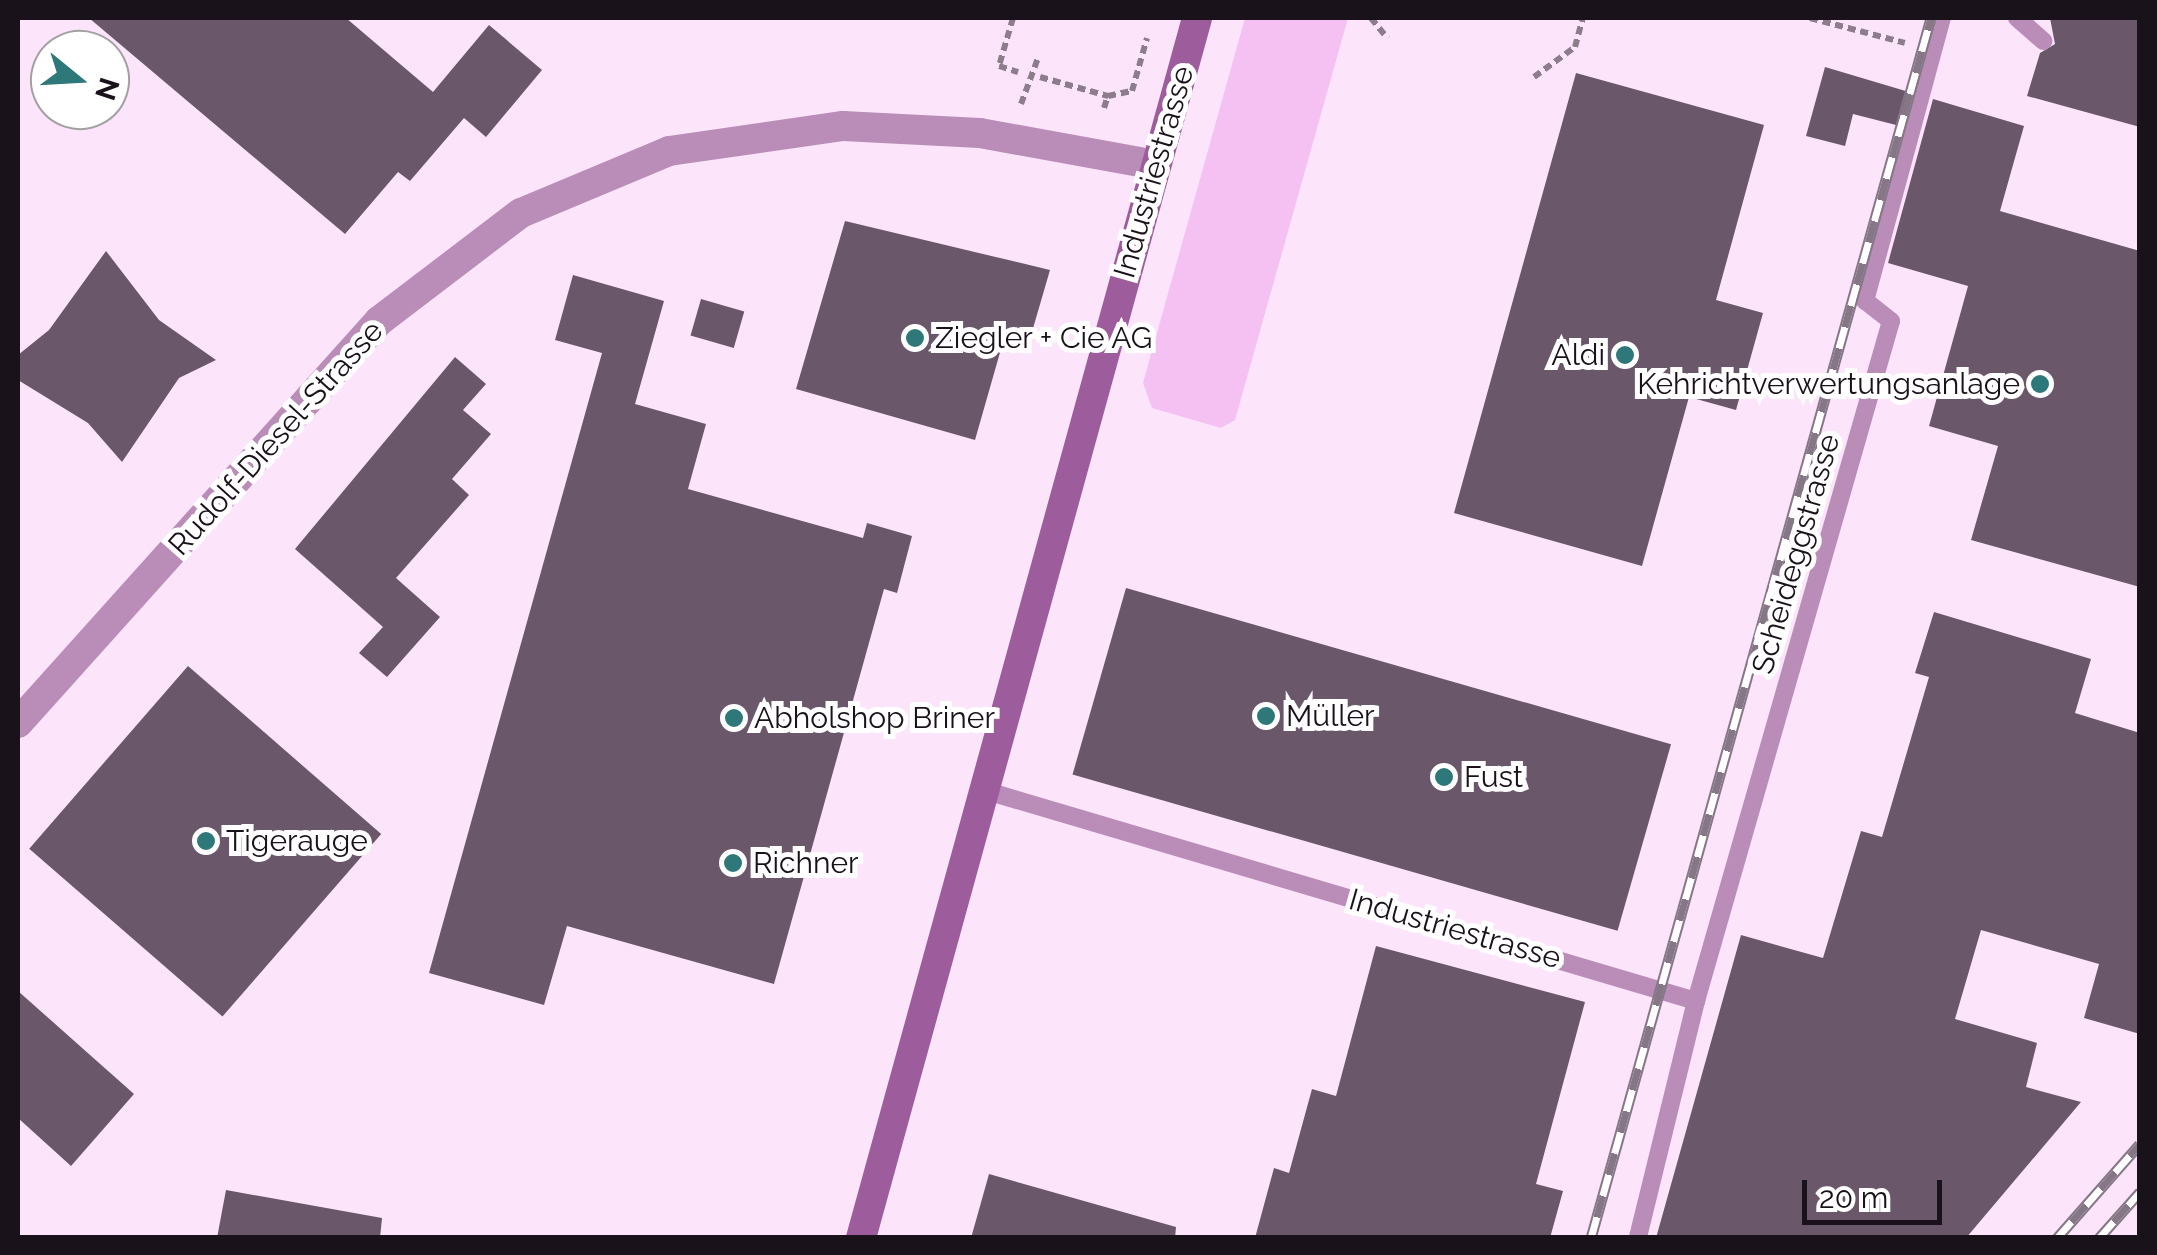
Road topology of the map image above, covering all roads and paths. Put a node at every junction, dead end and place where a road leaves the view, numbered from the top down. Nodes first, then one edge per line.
1 (1013, 18) edge
2 (1153, 18) edge
3 (1197, 18) edge
4 (1371, 18) edge
5 (1584, 18) edge
6 (1810, 18) edge
7 (2017, 18) edge
8 (1941, 25) edge
9 (1387, 38) dead end
10 (2043, 42) dead end
11 (1018, 72) dead end
12 (1040, 77) dead end
13 (1534, 78) dead end
14 (1108, 96) junction
15 (1104, 108) dead end
16 (1156, 164) junction
17 (18, 724) edge
18 (980, 790) junction
19 (1696, 1002) junction
20 (861, 1238) edge
21 (1638, 1238) edge

1 - 11 path
2 - 14 path
3 - 16 street, Industriestrasse
4 - 9 path
5 - 13 path
6 - 8 path
7 - 10 lane
8 - 19 lane, Scheideggstrasse
12 - 14 path
14 - 15 path
16 - 17 street, Rudolf-Diesel-Strasse
16 - 18 street, Industriestrasse
18 - 19 lane, Industriestrasse
18 - 20 street, Industriestrasse
19 - 21 lane

